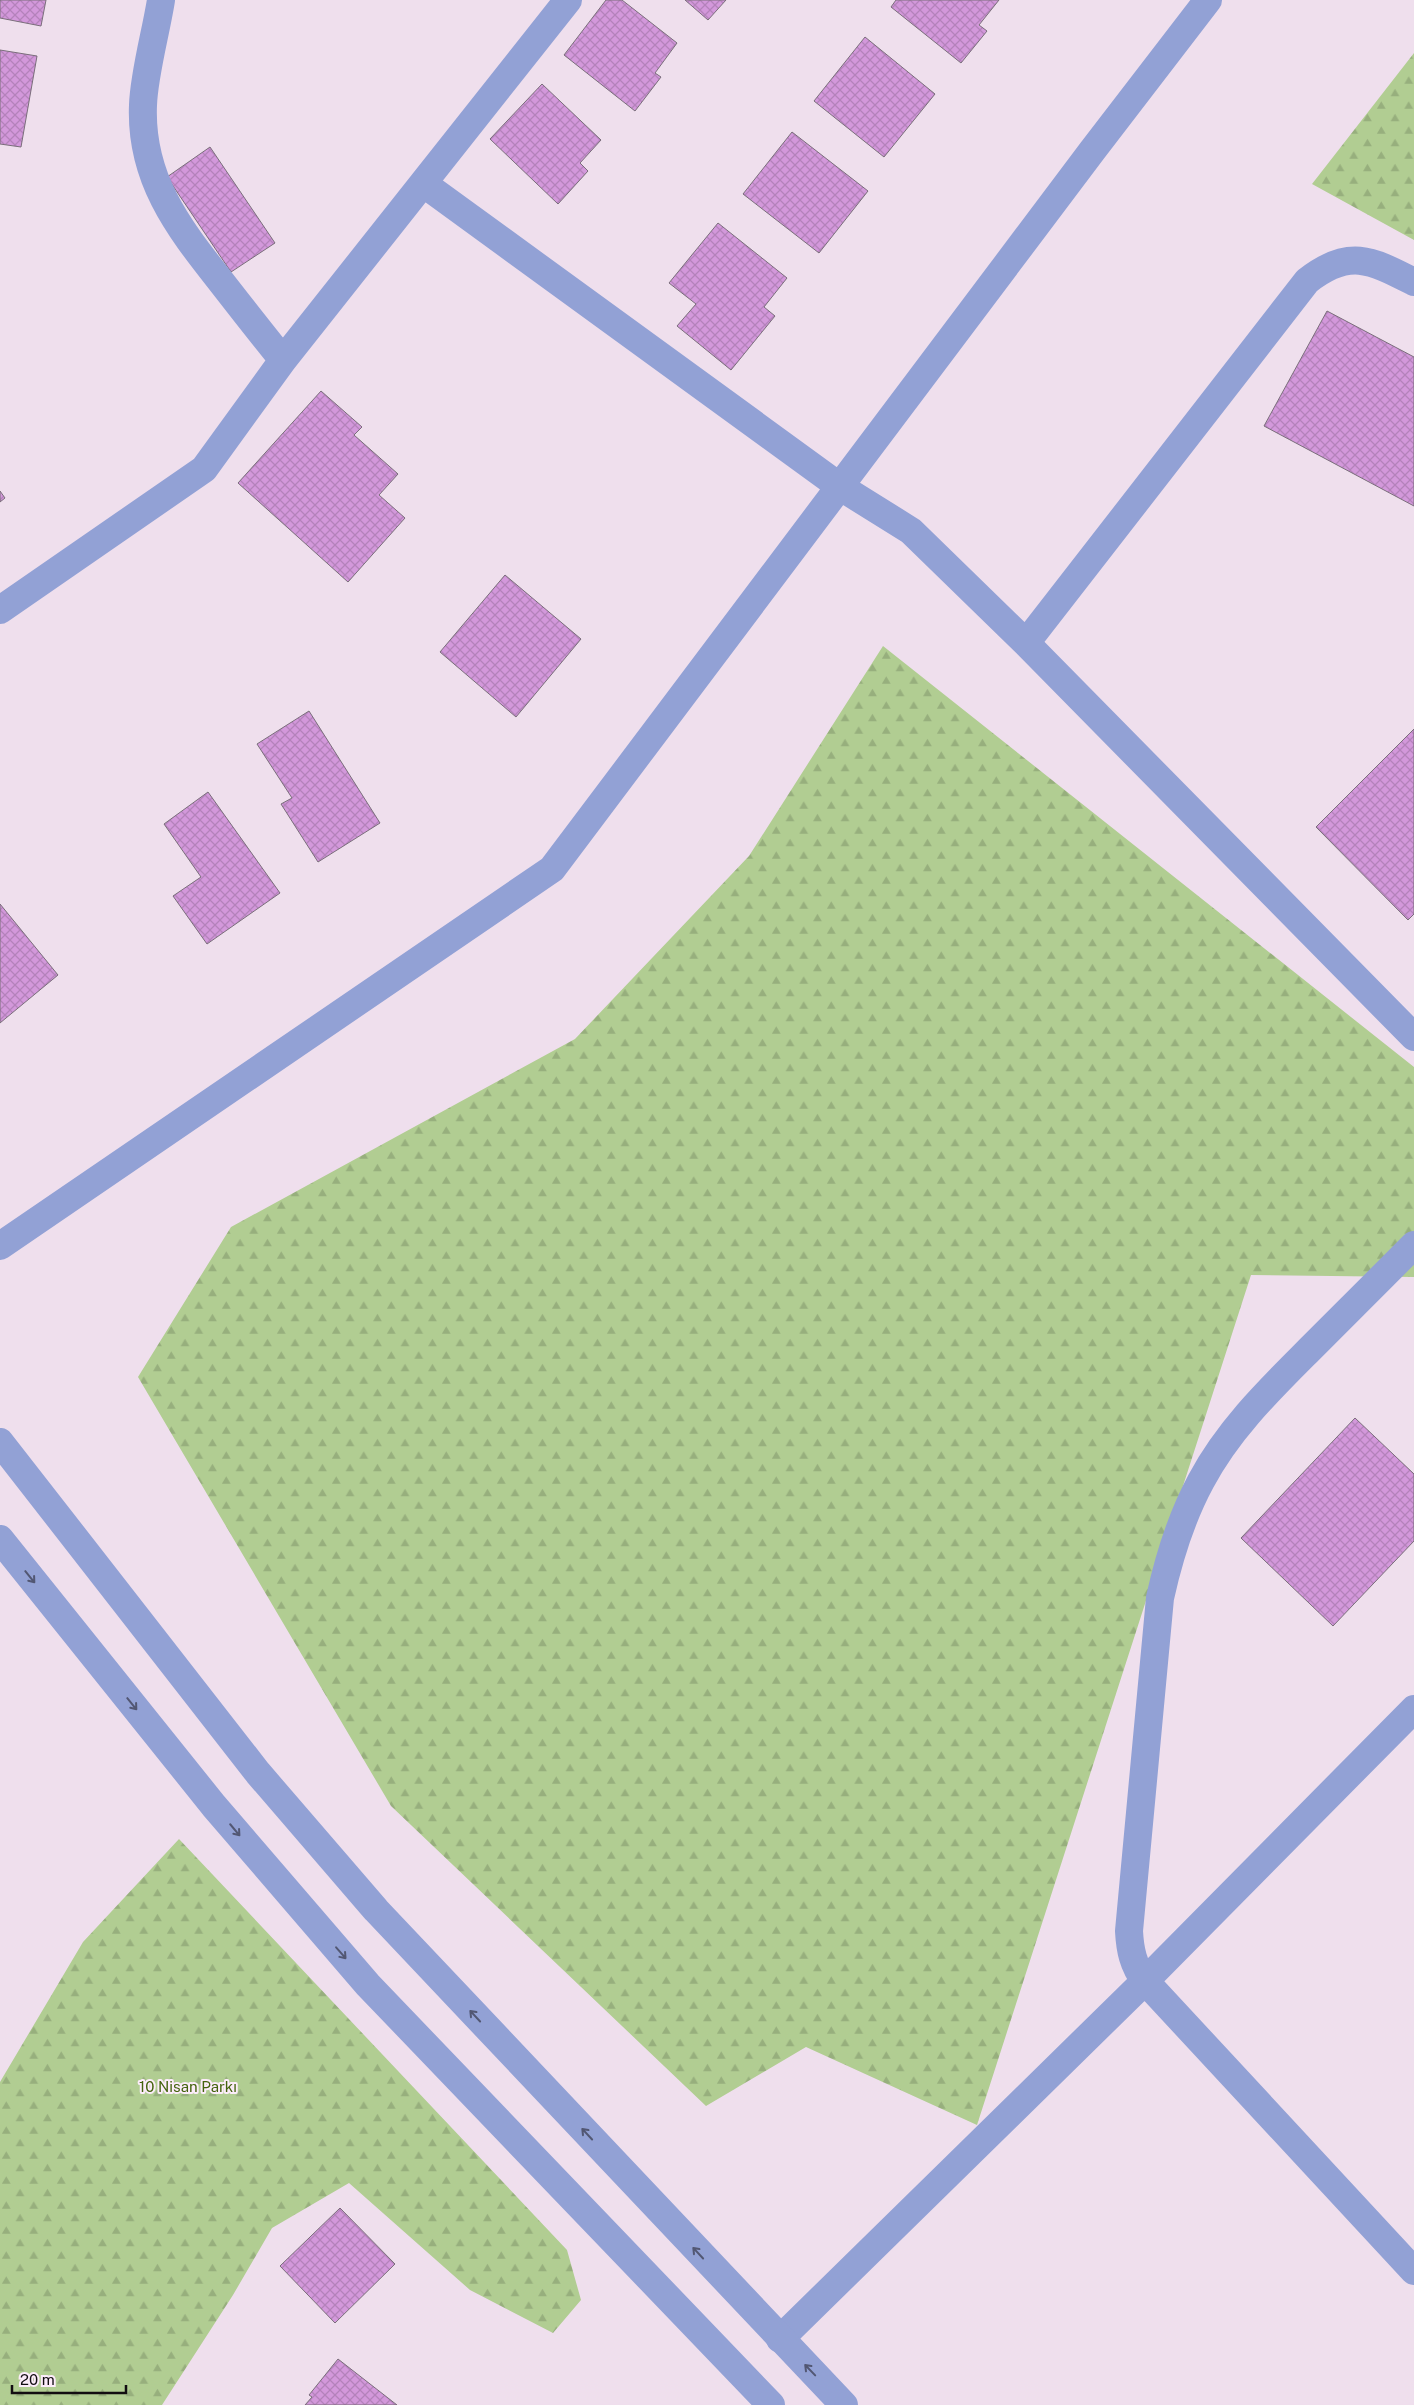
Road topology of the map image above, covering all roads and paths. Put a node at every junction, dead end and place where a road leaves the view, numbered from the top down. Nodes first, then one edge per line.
1 (161, 0) edge
2 (568, 0) edge
3 (1208, 0) edge
4 (424, 184) junction
5 (1414, 282) edge
6 (282, 360) junction
7 (839, 486) junction
8 (0, 610) edge
9 (1026, 643) junction
10 (1414, 1036) edge
11 (0, 1246) edge
12 (1414, 1246) edge
13 (0, 1442) edge
14 (0, 1539) edge
15 (1414, 1709) edge
16 (1145, 1981) junction
17 (1414, 2271) edge
18 (780, 2339) junction
19 (771, 2405) edge
20 (844, 2405) edge

1 - 6 street
2 - 4 street
3 - 7 street
4 - 6 street
4 - 7 street
5 - 9 street
6 - 8 street
7 - 9 street
7 - 11 street
9 - 10 street
12 - 16 street
18 -> 13 street
14 -> 19 street
15 - 16 street
16 - 17 street
16 - 18 street
20 -> 18 street

